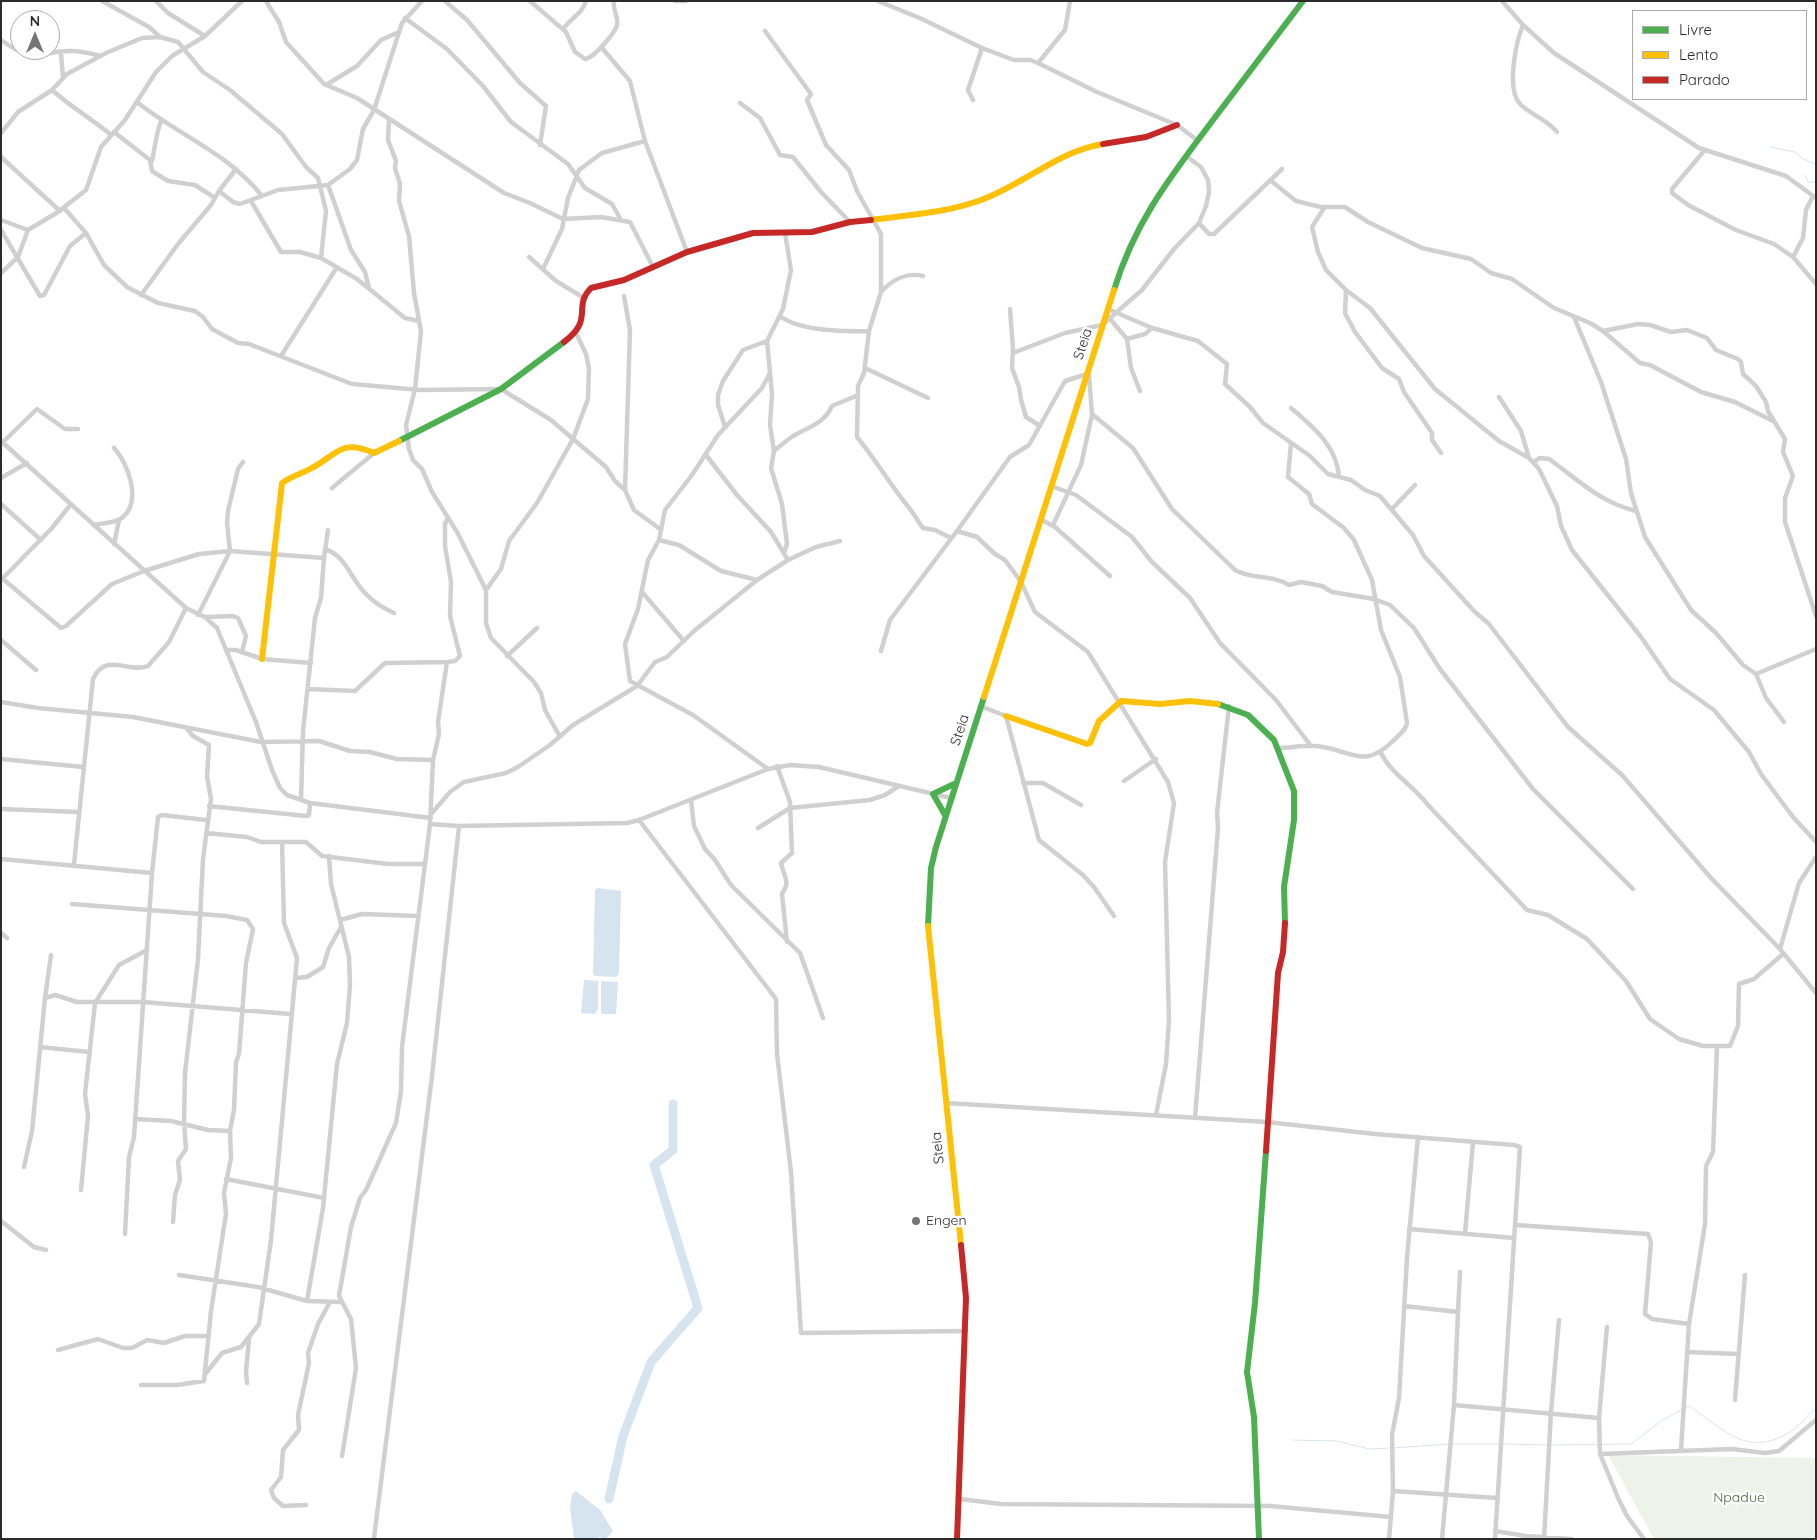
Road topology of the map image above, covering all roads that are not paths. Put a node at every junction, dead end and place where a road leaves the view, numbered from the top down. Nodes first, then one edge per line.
1 (102, 1) edge
2 (156, 1) edge
3 (242, 1) edge
4 (266, 1) edge
5 (422, 1) edge
6 (445, 1) edge
7 (530, 1) edge
8 (586, 1) edge
9 (614, 1) edge
10 (676, 1) edge
11 (686, 1) edge
12 (878, 1) edge
13 (1070, 1) edge
14 (1303, 1) edge
15 (1502, 1) edge
16 (405, 18) junction
17 (1523, 25) junction
18 (563, 29) junction
19 (766, 31) dead end
20 (399, 32) junction
21 (205, 36) junction
22 (160, 37) junction
23 (1, 40) edge
24 (184, 48) junction
25 (602, 48) junction
26 (982, 48) junction
27 (61, 53) junction
28 (101, 56) junction
29 (1038, 63) junction
30 (63, 78) junction
31 (326, 86) junction
32 (52, 90) junction
33 (973, 100) dead end
34 (138, 103) junction
35 (740, 103) dead end
36 (374, 110) junction
37 (389, 120) junction
38 (161, 121) junction
39 (1177, 125) junction
40 (1557, 132) dead end
41 (1, 133) edge
42 (112, 134) junction
43 (1197, 140) junction
44 (645, 141) junction
45 (540, 145) junction
46 (1704, 151) junction
47 (1, 156) edge
48 (1186, 156) junction
49 (152, 161) junction
50 (236, 169) junction
51 (1282, 169) dead end
52 (576, 175) junction
53 (1270, 180) junction
54 (320, 185) junction
55 (328, 185) junction
56 (219, 190) junction
57 (262, 196) junction
58 (1814, 197) edge
59 (215, 198) junction
60 (251, 201) junction
61 (1324, 208) junction
62 (62, 209) junction
63 (563, 219) junction
64 (1, 220) edge
65 (621, 220) junction
66 (875, 220) junction
67 (850, 222) junction
68 (1199, 223) junction
69 (1, 230) edge
70 (28, 230) junction
71 (86, 233) junction
72 (785, 233) junction
73 (687, 252) junction
74 (18, 257) junction
75 (529, 257) dead end
76 (321, 258) junction
77 (1792, 258) junction
78 (337, 267) junction
79 (653, 267) junction
80 (543, 269) junction
81 (1, 273) edge
82 (922, 276) dead end
83 (1816, 284) edge
84 (369, 288) junction
85 (1346, 290) junction
86 (881, 292) junction
87 (141, 295) junction
88 (624, 296) dead end
89 (584, 298) junction
90 (1010, 309) dead end
91 (1108, 309) junction
92 (1119, 313) junction
93 (780, 316) junction
94 (1574, 317) junction
95 (1111, 320) junction
96 (419, 321) junction
97 (1102, 325) junction
98 (1152, 328) junction
99 (869, 331) junction
100 (1603, 331) junction
101 (576, 333) junction
102 (1127, 338) junction
103 (767, 341) junction
104 (1013, 353) junction
105 (281, 356) junction
106 (865, 368) junction
107 (1088, 371) junction
108 (770, 373) junction
109 (415, 389) junction
110 (501, 389) junction
111 (1140, 391) dead end
112 (856, 396) junction
113 (1499, 397) dead end
114 (928, 398) dead end
115 (1291, 408) dead end
116 (1092, 415) junction
117 (1773, 420) junction
118 (1040, 426) junction
119 (725, 427) junction
120 (78, 429) dead end
121 (408, 436) junction
122 (573, 439) junction
123 (2, 442) edge
124 (1291, 443) junction
125 (114, 448) dead end
126 (774, 451) junction
127 (374, 453) junction
128 (1441, 453) dead end
129 (706, 454) junction
130 (1529, 458) junction
131 (243, 462) dead end
132 (1533, 462) junction
133 (26, 463) junction
134 (1339, 476) junction
135 (1, 478) edge
136 (1051, 486) junction
137 (1415, 486) dead end
138 (332, 488) dead end
139 (624, 490) junction
140 (1067, 492) junction
141 (1, 504) edge
142 (71, 504) junction
143 (1392, 509) junction
144 (1636, 511) junction
145 (448, 517) junction
146 (1040, 519) junction
147 (119, 520) junction
148 (93, 525) junction
149 (1053, 525) junction
150 (660, 529) junction
151 (328, 530) dead end
152 (957, 531) junction
153 (951, 538) junction
154 (41, 540) junction
155 (659, 540) junction
156 (840, 541) dead end
157 (114, 544) junction
158 (325, 550) junction
159 (230, 551) junction
160 (784, 553) junction
161 (273, 554) junction
162 (324, 558) junction
163 (788, 560) junction
164 (144, 571) junction
165 (1110, 576) dead end
166 (2, 579) edge
167 (758, 580) junction
168 (1021, 582) junction
169 (486, 590) junction
170 (642, 592) junction
171 (1374, 599) junction
172 (186, 608) junction
173 (394, 613) dead end
174 (198, 614) junction
175 (1816, 616) edge
176 (205, 617) junction
177 (537, 628) dead end
178 (1, 640) edge
179 (684, 641) junction
180 (1816, 649) edge
181 (227, 650) junction
182 (881, 651) dead end
183 (242, 652) junction
184 (507, 656) junction
185 (262, 659) junction
186 (447, 662) junction
187 (311, 663) junction
188 (36, 670) dead end
189 (1756, 674) junction
190 (636, 686) junction
191 (308, 690) junction
192 (1, 702) edge
193 (1118, 702) junction
194 (980, 706) junction
195 (1229, 706) junction
196 (90, 713) junction
197 (1006, 716) junction
198 (1784, 722) dead end
199 (187, 729) junction
200 (559, 735) junction
201 (261, 742) junction
202 (303, 742) junction
203 (1312, 746) junction
204 (1277, 748) junction
205 (1381, 753) junction
206 (1, 759) edge
207 (1156, 759) junction
208 (433, 760) junction
209 (777, 766) junction
210 (82, 767) junction
211 (768, 769) junction
212 (1124, 781) dead end
213 (1023, 783) junction
214 (954, 784) junction
215 (899, 786) junction
216 (933, 794) junction
217 (951, 798) junction
218 (301, 800) junction
219 (691, 800) junction
220 (310, 803) junction
221 (1082, 805) dead end
222 (209, 806) junction
223 (790, 808) junction
224 (1, 809) edge
225 (78, 812) junction
226 (431, 816) junction
227 (945, 816) junction
228 (206, 820) junction
229 (639, 820) junction
230 (430, 824) junction
231 (459, 826) junction
232 (758, 828) dead end
233 (206, 833) junction
234 (282, 842) junction
235 (1816, 842) edge
236 (329, 856) junction
237 (1816, 857) edge
238 (1, 859) edge
239 (74, 864) junction
240 (425, 864) junction
241 (152, 873) junction
242 (1633, 889) dead end
243 (72, 904) dead end
244 (150, 911) junction
245 (201, 915) junction
246 (418, 916) junction
247 (1114, 916) dead end
248 (340, 920) junction
249 (341, 927) junction
250 (1, 933) edge
251 (7, 938) dead end
252 (787, 942) junction
253 (1780, 949) junction
254 (146, 950) junction
255 (1783, 954) junction
256 (51, 955) dead end
257 (296, 978) junction
258 (1816, 993) edge
259 (45, 998) junction
260 (143, 1002) junction
261 (95, 1003) junction
262 (194, 1006) junction
263 (242, 1010) junction
264 (290, 1014) junction
265 (823, 1018) dead end
266 (40, 1047) junction
267 (1717, 1048) junction
268 (90, 1052) junction
269 (946, 1103) junction
270 (1156, 1115) junction
271 (1195, 1118) junction
272 (135, 1119) junction
273 (1267, 1122) junction
274 (184, 1123) junction
275 (230, 1131) junction
276 (1418, 1137) junction
277 (1473, 1142) junction
278 (24, 1167) dead end
279 (226, 1179) junction
280 (81, 1190) dead end
281 (275, 1190) junction
282 (324, 1198) junction
283 (1, 1222) edge
284 (173, 1222) dead end
285 (1516, 1225) junction
286 (1409, 1229) junction
287 (1465, 1233) junction
288 (125, 1234) dead end
289 (1514, 1238) junction
290 (46, 1250) dead end
291 (1460, 1272) dead end
292 (179, 1275) dead end
293 (1746, 1275) dead end
294 (216, 1280) junction
295 (264, 1288) junction
296 (307, 1301) junction
297 (330, 1302) junction
298 (340, 1302) junction
299 (1404, 1306) junction
300 (1458, 1312) junction
301 (1559, 1320) dead end
302 (1689, 1324) junction
303 (1607, 1327) dead end
304 (966, 1330) junction
305 (208, 1336) junction
306 (249, 1339) junction
307 (58, 1350) dead end
308 (1687, 1352) junction
309 (1738, 1354) junction
310 (205, 1374) junction
311 (247, 1382) dead end
312 (141, 1385) dead end
313 (1735, 1400) dead end
314 (1454, 1405) junction
315 (1502, 1408) junction
316 (1551, 1412) junction
317 (1599, 1418) junction
318 (1816, 1420) edge
319 (1681, 1450) junction
320 (1600, 1454) junction
321 (342, 1456) dead end
322 (1392, 1491) junction
323 (1447, 1494) junction
324 (1497, 1498) junction
325 (960, 1499) junction
326 (306, 1505) dead end
327 (1259, 1506) junction
328 (1391, 1517) junction
329 (1495, 1531) junction
330 (374, 1538) edge
331 (1544, 1538) edge
332 (957, 1539) edge
333 (1259, 1539) edge
334 (1389, 1539) edge
335 (1442, 1539) edge
336 (1495, 1539) edge
337 (1572, 1539) edge
338 (1644, 1539) edge

1 - 22 street
2 - 21 street
3 - 21 street
4 - 31 street
5 - 16 street
6 - 45 street
7 - 18 street
8 - 18 street
9 - 25 street
10 - 11 street
12 - 26 street
13 - 29 street
14 - 43 street, Steia
15 - 17 street
16 - 20 street
16 - 45 street
17 - 40 street
17 - 46 street
18 - 25 street
19 - 66 street
20 - 31 street
20 - 36 street
21 - 24 street
22 - 24 street
22 - 28 street
23 - 27 street
24 - 34 street
24 - 54 street
25 - 44 street
26 - 29 street
26 - 33 street
27 - 28 street
27 - 30 street
28 - 30 street
29 - 39 street
30 - 32 street
31 - 36 street
32 - 41 street
32 - 42 street
34 - 38 street
34 - 42 street
35 - 67 street
36 - 37 street
36 - 55 street
37 - 63 street
37 - 96 street
38 - 49 street
38 - 50 street
39 - 43 street
39 - 66 street
42 - 49 street
42 - 62 street
43 - 48 street, Steia
44 - 52 street
44 - 73 street
45 - 52 street
46 - 58 street
46 - 77 street
47 - 62 street
48 - 68 street
48 - 91 street, Steia
49 - 59 street
50 - 56 street
50 - 57 street
51 - 53 street
52 - 63 street
52 - 65 street
53 - 61 street
53 - 68 street
54 - 55 street
54 - 57 street
54 - 76 street
55 - 84 street
56 - 59 street
56 - 60 street
57 - 60 street
58 - 77 street
59 - 87 street
60 - 76 street
61 - 85 street
61 - 94 street
62 - 70 street
62 - 71 street
63 - 65 street
63 - 80 street
64 - 70 street
65 - 79 street
66 - 67 street
66 - 86 street
67 - 72 street
68 - 92 street
69 - 74 street
70 - 74 street
71 - 74 street
71 - 87 street
72 - 73 street
72 - 93 street
73 - 79 street
74 - 81 street
75 - 80 street
76 - 78 street
77 - 83 street
78 - 84 street
78 - 105 street
79 - 89 street
80 - 89 street
82 - 86 street
84 - 96 street
85 - 128 street
85 - 130 street
86 - 99 street
87 - 105 street
88 - 139 street
89 - 101 street
90 - 104 street
91 - 92 street
91 - 97 street, Steia
92 - 95 street
92 - 98 street
93 - 99 street
93 - 103 street
94 - 100 street
94 - 144 street
95 - 97 street
95 - 102 street
96 - 109 street
97 - 104 street
97 - 107 street, Steia
98 - 102 street
98 - 124 street
99 - 106 street
100 - 117 street
100 - 117 street
101 - 110 street
101 - 122 street
102 - 111 street
103 - 108 street
103 - 119 street
104 - 118 street
105 - 109 street
106 - 112 street
106 - 114 street
107 - 116 street
107 - 118 street
107 - 136 street, Steia
108 - 119 street
108 - 126 street
109 - 110 street
109 - 121 street
110 - 121 street
110 - 122 street
112 - 126 street
112 - 153 street
113 - 130 street
115 - 134 street
116 - 140 street
116 - 171 street
117 - 175 street
118 - 152 street
119 - 129 street
120 - 123 street
121 - 127 street
121 - 145 street
122 - 139 street
122 - 169 street
123 - 133 street
124 - 134 street
124 - 171 street
125 - 147 street
126 - 160 street
127 - 138 street
127 - 161 street
129 - 150 street
129 - 160 street
130 - 132 street
131 - 159 street
132 - 144 street
132 - 235 street
133 - 135 street
133 - 142 street
134 - 143 street
136 - 140 street
136 - 146 street, Steia
137 - 143 street
139 - 150 street
140 - 149 street
140 - 203 street
141 - 154 street
142 - 148 street
142 - 154 street
143 - 253 street
144 - 189 street
145 - 169 street
145 - 186 street
146 - 149 street
146 - 168 street, Steia
147 - 148 street
147 - 157 street
148 - 157 street
149 - 165 street
150 - 155 street
151 - 158 street
152 - 153 street
152 - 168 street
153 - 182 street
154 - 166 street
155 - 167 street
155 - 170 street
156 - 163 street
157 - 164 street
158 - 162 street
158 - 173 street
159 - 161 street
159 - 164 street
159 - 174 street
160 - 163 street
161 - 162 street
161 - 185 street
162 - 187 street
163 - 167 street
164 - 166 street
164 - 172 street
167 - 179 street
168 - 193 street
168 - 194 street, Steia
169 - 184 street
170 - 179 street
170 - 190 street
171 - 205 street
171 - 242 street
172 - 174 street
172 - 196 street
174 - 176 street
176 - 181 street
176 - 183 street
177 - 184 street
178 - 188 street
179 - 190 street
180 - 189 street
181 - 183 street
181 - 201 street
183 - 185 street
184 - 200 street
185 - 187 street
186 - 191 street
186 - 208 street
187 - 191 street
189 - 198 street
190 - 200 street
190 - 211 street
191 - 202 street
192 - 196 street
193 - 195 street
193 - 197 street
193 - 207 street
194 - 197 street
194 - 214 street, Steia
195 - 204 street
195 - 271 street
196 - 199 street
196 - 210 street
197 - 213 street
199 - 201 street
199 - 222 street
200 - 226 street
201 - 202 street
201 - 218 street
202 - 208 street
202 - 218 street
203 - 204 street
203 - 205 street
204 - 273 street
205 - 267 street
206 - 210 street
207 - 212 street
207 - 270 street
208 - 226 street
209 - 211 street
209 - 215 street
209 - 223 street
210 - 225 street
211 - 219 street
213 - 221 street
213 - 247 street
214 - 216 street
214 - 217 street, Steia
215 - 216 street
215 - 223 street
216 - 217 street
216 - 227 street
217 - 227 street, Steia
218 - 220 street
219 - 229 street
219 - 252 street
220 - 222 street
220 - 226 street
222 - 228 street
223 - 232 street
223 - 252 street
224 - 225 street
225 - 239 street
226 - 230 street
227 - 269 street, Steia
228 - 233 street
228 - 241 street
229 - 231 street
229 - 304 street
230 - 231 street
230 - 240 street
231 - 330 street
233 - 234 street
233 - 245 street
234 - 236 street
234 - 257 street
236 - 240 street
236 - 248 street
237 - 253 street
238 - 239 street
239 - 241 street
240 - 246 street
241 - 244 street
243 - 244 street
244 - 245 street
244 - 254 street
245 - 262 street
245 - 263 street
246 - 248 street
246 - 298 street
248 - 249 street
249 - 257 street
249 - 282 street
250 - 251 street
252 - 265 street
253 - 255 street
254 - 260 street
254 - 261 street
255 - 258 street
255 - 267 street
256 - 259 street
257 - 264 street
259 - 261 street
259 - 266 street
260 - 261 street
260 - 262 street
260 - 272 street
261 - 268 street
262 - 263 street
262 - 274 street
263 - 264 street
263 - 275 street
264 - 281 street
266 - 268 street
266 - 278 street
267 - 302 street
268 - 280 street
269 - 270 street
269 - 304 street, Steia
270 - 271 street
271 - 273 street
272 - 274 street
272 - 288 street
273 - 276 street
273 - 327 street
274 - 275 street
274 - 284 street
275 - 279 street
276 - 277 street
276 - 286 street
277 - 285 street
277 - 287 street
279 - 281 street
279 - 294 street
281 - 282 street
281 - 295 street
282 - 296 street
283 - 290 street
285 - 289 street
285 - 302 street
286 - 287 street
286 - 299 street
287 - 289 street
289 - 315 street
291 - 300 street
292 - 294 street
293 - 309 street
294 - 295 street
294 - 305 street
295 - 296 street
295 - 306 street
296 - 297 street
297 - 298 street
297 - 326 street
298 - 321 street
299 - 300 street
299 - 322 street
300 - 314 street
301 - 316 street
302 - 308 street
303 - 317 street
304 - 325 street, Steia
305 - 307 street
305 - 310 street
306 - 310 street
306 - 311 street
308 - 309 street
308 - 319 street
309 - 313 street
310 - 312 street
314 - 315 street
314 - 323 street
315 - 316 street
315 - 324 street
316 - 317 street
316 - 331 street
317 - 320 street
318 - 319 street
319 - 320 street
320 - 338 street
322 - 323 street
322 - 328 street
323 - 324 street
323 - 335 street
324 - 329 street
325 - 327 street
325 - 332 street, Steia
327 - 328 street
327 - 333 street
328 - 334 street
329 - 331 street
329 - 336 street
331 - 337 street

